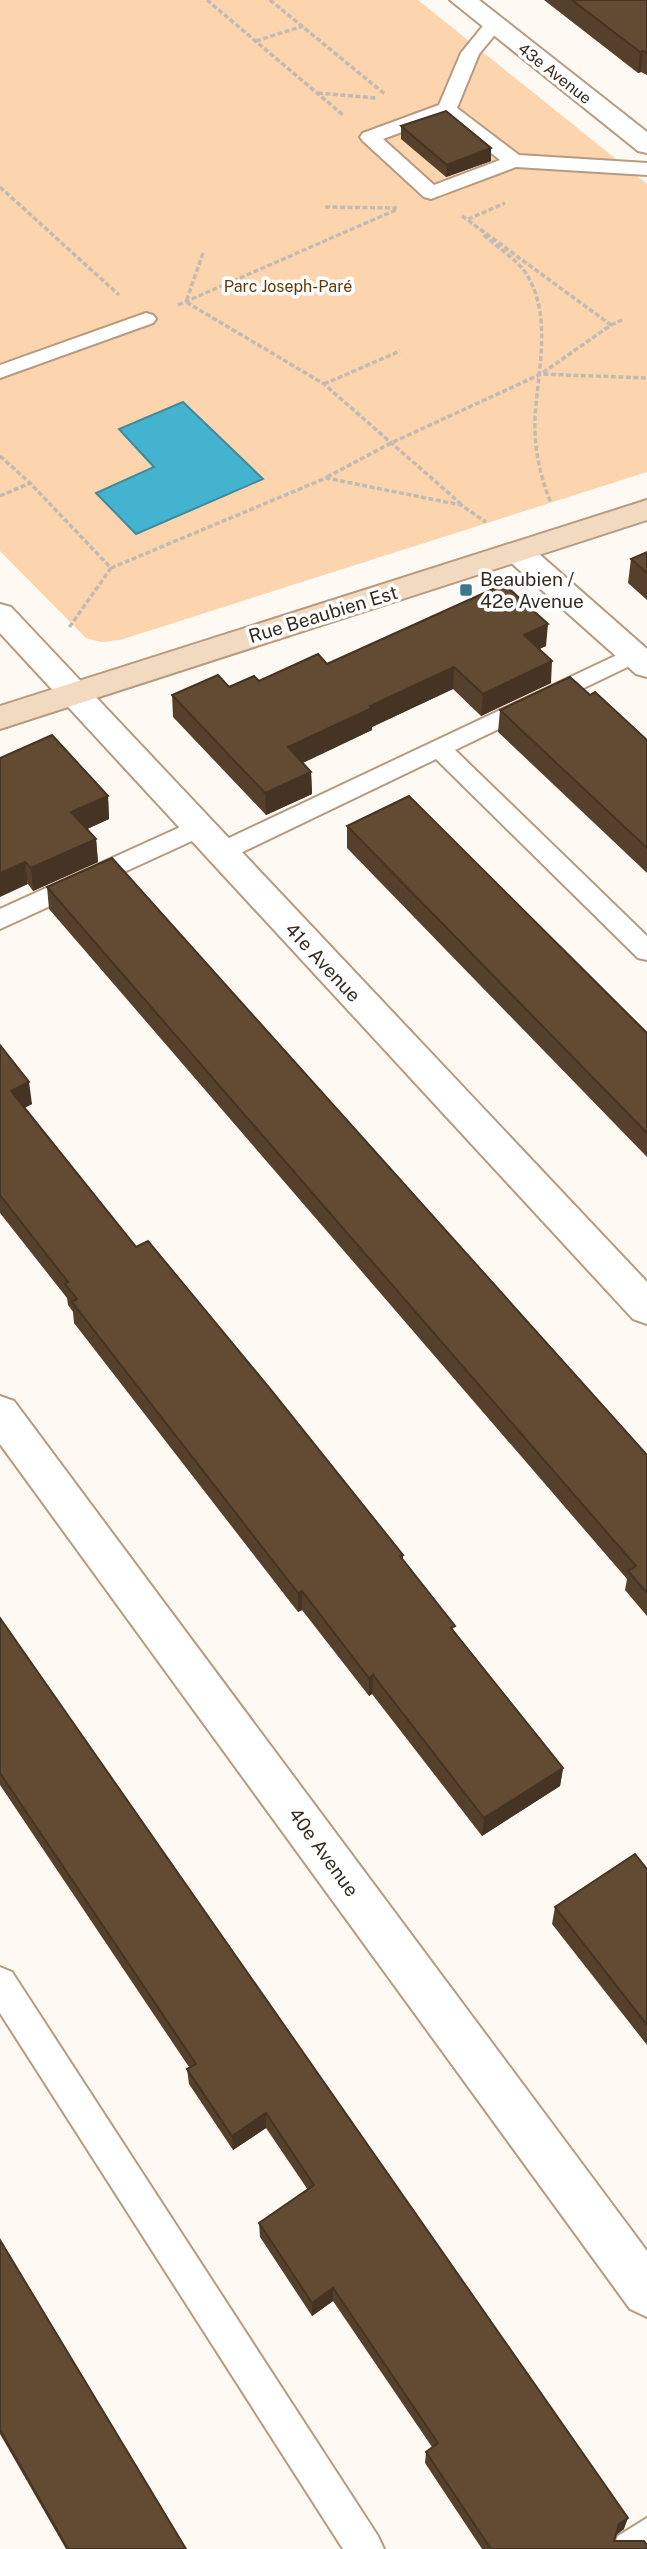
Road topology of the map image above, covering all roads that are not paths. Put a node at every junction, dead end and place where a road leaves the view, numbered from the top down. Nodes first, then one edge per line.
1 (463, 0) edge
2 (494, 25) junction
3 (447, 109) junction
4 (647, 145) edge
5 (514, 161) junction
6 (647, 169) edge
7 (146, 319) road end
8 (0, 372) edge
9 (647, 510) edge
10 (519, 553) junction
11 (0, 614) edge
12 (641, 661) edge
13 (72, 693) junction
14 (0, 718) edge
15 (439, 748) junction
16 (209, 840) junction
17 (0, 920) edge
18 (647, 951) edge
19 (647, 1308) edge
20 (0, 1413) edge
21 (0, 1983) edge
22 (647, 2292) edge
23 (647, 2537) edge
24 (365, 2549) edge
25 (631, 2549) edge

1 - 2 street, 43e Avenue
2 - 3 lane
2 - 4 street, 43e Avenue
3 - 5 lane
3 - 5 lane
5 - 6 lane
7 - 8 lane
9 - 10 street, Rue Beaubien Est
10 - 12 street
10 - 13 street, Rue Beaubien Est
11 - 13 street, 41e Avenue
12 - 15 lane
13 - 14 street, Rue Beaubien Est
13 - 16 street, 41e Avenue
15 - 16 lane
15 - 18 lane
16 - 17 lane
16 - 19 street, 41e Avenue
20 - 22 street, 40e Avenue
21 - 24 lane
23 - 25 lane

